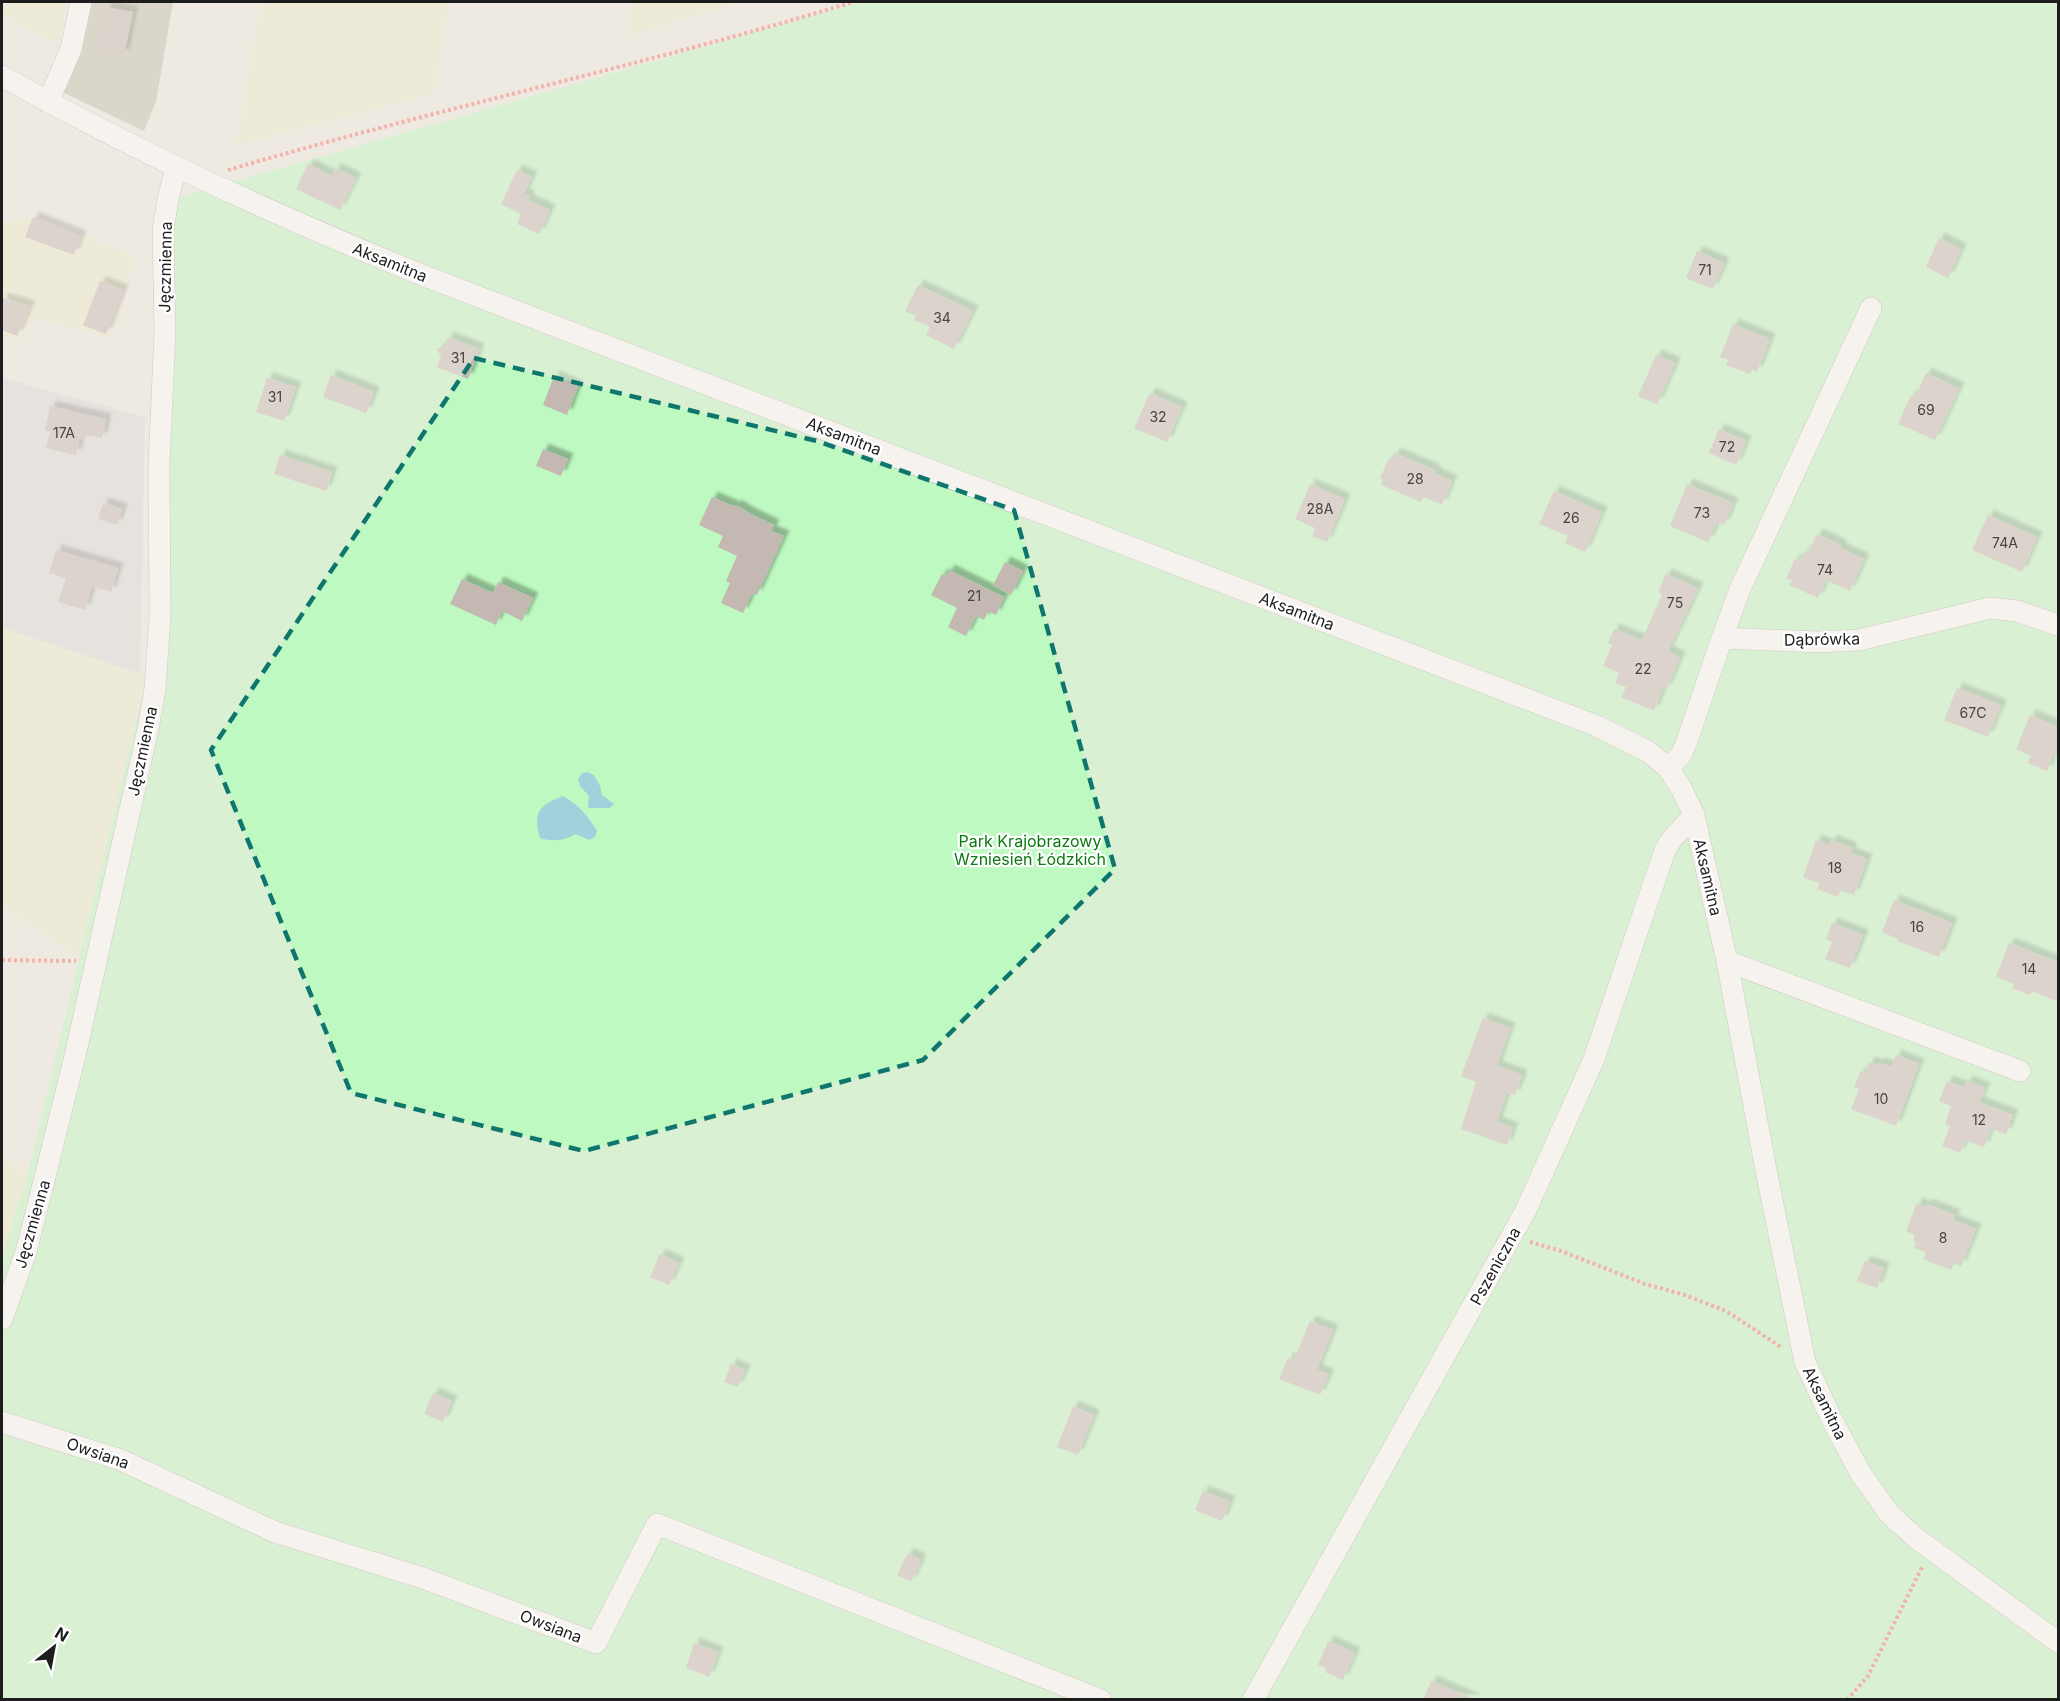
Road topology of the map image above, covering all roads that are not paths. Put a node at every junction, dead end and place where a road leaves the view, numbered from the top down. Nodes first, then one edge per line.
1 (81, 2) edge
2 (2, 76) edge
3 (48, 102) junction
4 (176, 168) junction
5 (1872, 308) dead end
6 (2058, 625) edge
7 (1722, 638) junction
8 (1668, 768) junction
9 (1694, 815) junction
10 (1727, 961) junction
11 (2020, 1071) dead end
12 (2, 1319) edge
13 (2, 1422) edge
14 (2058, 1642) edge
15 (1101, 1700) edge
16 (1253, 1700) edge

1 - 3 street
2 - 3 street, Aksamitna
3 - 4 street, Aksamitna
4 - 8 street, Aksamitna
4 - 12 street, Jęczmienna
5 - 7 street
6 - 7 street, Dąbrówka
7 - 8 street
8 - 9 street, Aksamitna
9 - 10 street, Aksamitna
9 - 16 street, Pszeniczna
10 - 11 street
10 - 14 street, Aksamitna
13 - 15 street, Owsiana

